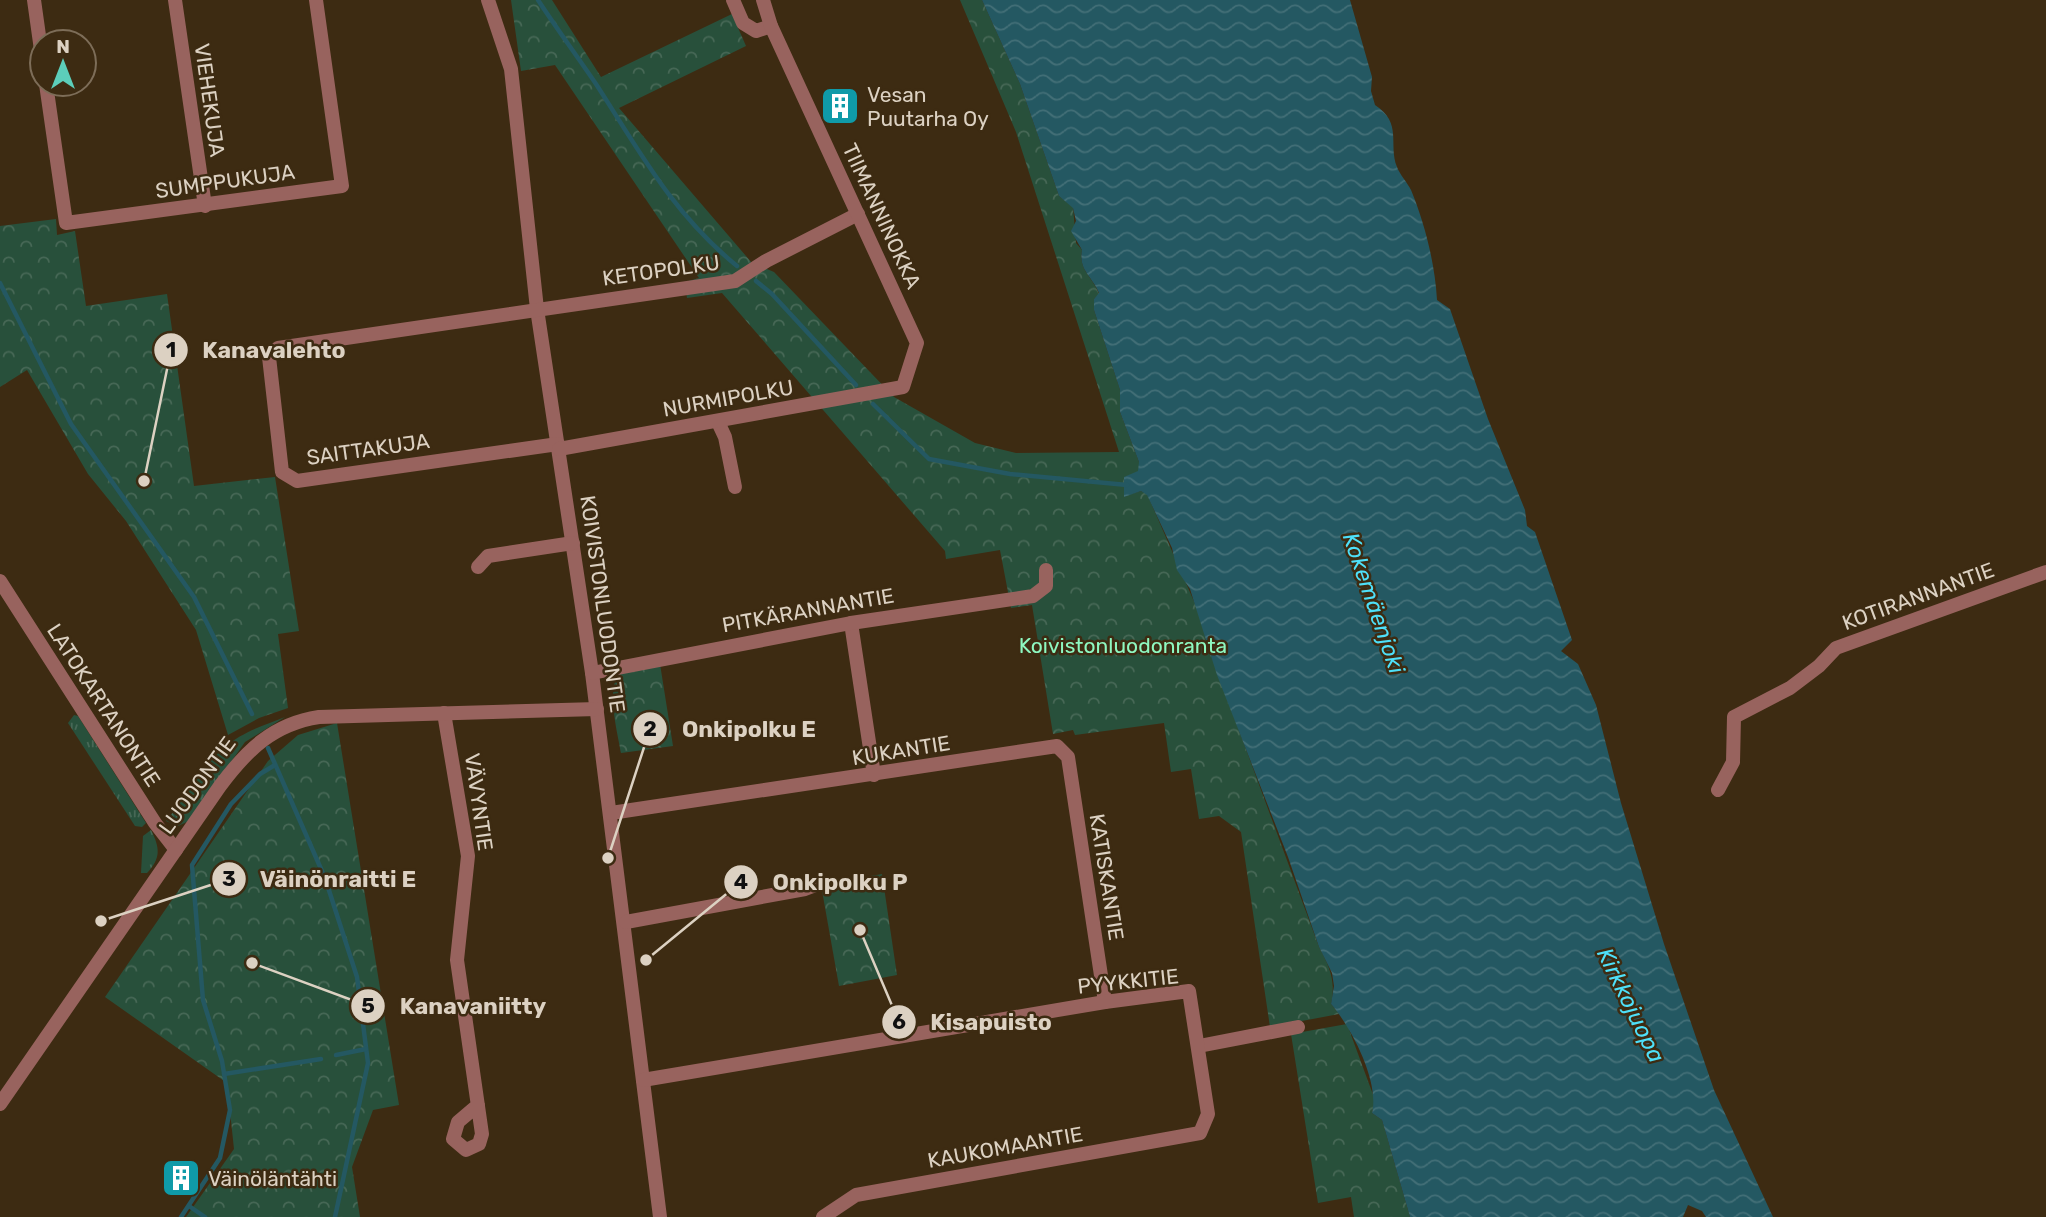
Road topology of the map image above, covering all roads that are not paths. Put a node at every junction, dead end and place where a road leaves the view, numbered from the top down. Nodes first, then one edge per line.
1 (34, 0) edge
2 (174, 0) edge
3 (316, 0) edge
4 (488, 0) edge
5 (733, 0) edge
6 (763, 0) edge
7 (771, 26) junction
8 (38, 28) edge
9 (48, 98) edge
10 (205, 206) junction
11 (858, 215) junction
12 (537, 309) junction
13 (903, 387) joint
14 (718, 422) junction
15 (559, 446) junction
16 (735, 487) dead end
17 (573, 544) junction
18 (478, 567) dead end
19 (1046, 570) dead end
20 (2046, 572) edge
21 (0, 581) edge
22 (851, 623) junction
23 (592, 673) junction
24 (597, 709) junction
25 (444, 713) junction
26 (1068, 757) joint
27 (874, 775) junction
28 (1718, 790) dead end
29 (611, 813) junction
30 (176, 850) junction
31 (821, 883) dead end
32 (626, 922) junction
33 (1105, 1003) junction
34 (1298, 1027) dead end
35 (1199, 1046) junction
36 (643, 1080) junction
37 (0, 1104) edge
38 (478, 1105) dead end
39 (1200, 1132) joint
40 (660, 1217) edge
41 (823, 1217) edge

1 - 8 street
2 - 10 street, VIEHEKUJA
3 - 10 street, SUMPPUKUJA
4 - 12 street, KOIVISTONLUODONTIE
5 - 7 street
6 - 7 street, TIIMANNINOKKA
7 - 11 street, TIIMANNINOKKA
9 - 10 street, SUMPPUKUJA
11 - 12 street, KETOPOLKU
11 - 13 street, TIIMANNINOKKA
12 - 15 street, KOIVISTONLUODONTIE
12 - 15 street, SAITTAKUJA
13 - 14 street, NURMIPOLKU
14 - 15 street, NURMIPOLKU
14 - 16 street
15 - 17 street, KOIVISTONLUODONTIE
17 - 18 street
17 - 23 street, KOIVISTONLUODONTIE
19 - 22 street, PITKÄRANNANTIE
20 - 28 street, KOTIRANNANTIE
21 - 30 street, LATOKARTANONTIE
22 - 23 street, PITKÄRANNANTIE
22 - 27 street
23 - 24 street, KOIVISTONLUODONTIE
24 - 25 street, LUODONTIE
24 - 29 street, KOIVISTONLUODONTIE
25 - 30 street, LUODONTIE
25 - 38 street, VÄVYNTIE
26 - 27 street, KUKANTIE
26 - 33 street, KATISKANTIE
27 - 29 street, KUKANTIE
29 - 32 street, KOIVISTONLUODONTIE
30 - 37 street, LUODONTIE
31 - 32 street
32 - 36 street, KOIVISTONLUODONTIE
33 - 35 street, PYYKKITIE
33 - 36 street, PYYKKITIE
34 - 35 street
35 - 39 street, PYYKKITIE
36 - 40 street, KOIVISTONLUODONTIE
39 - 41 street, KAUKOMAANTIE

